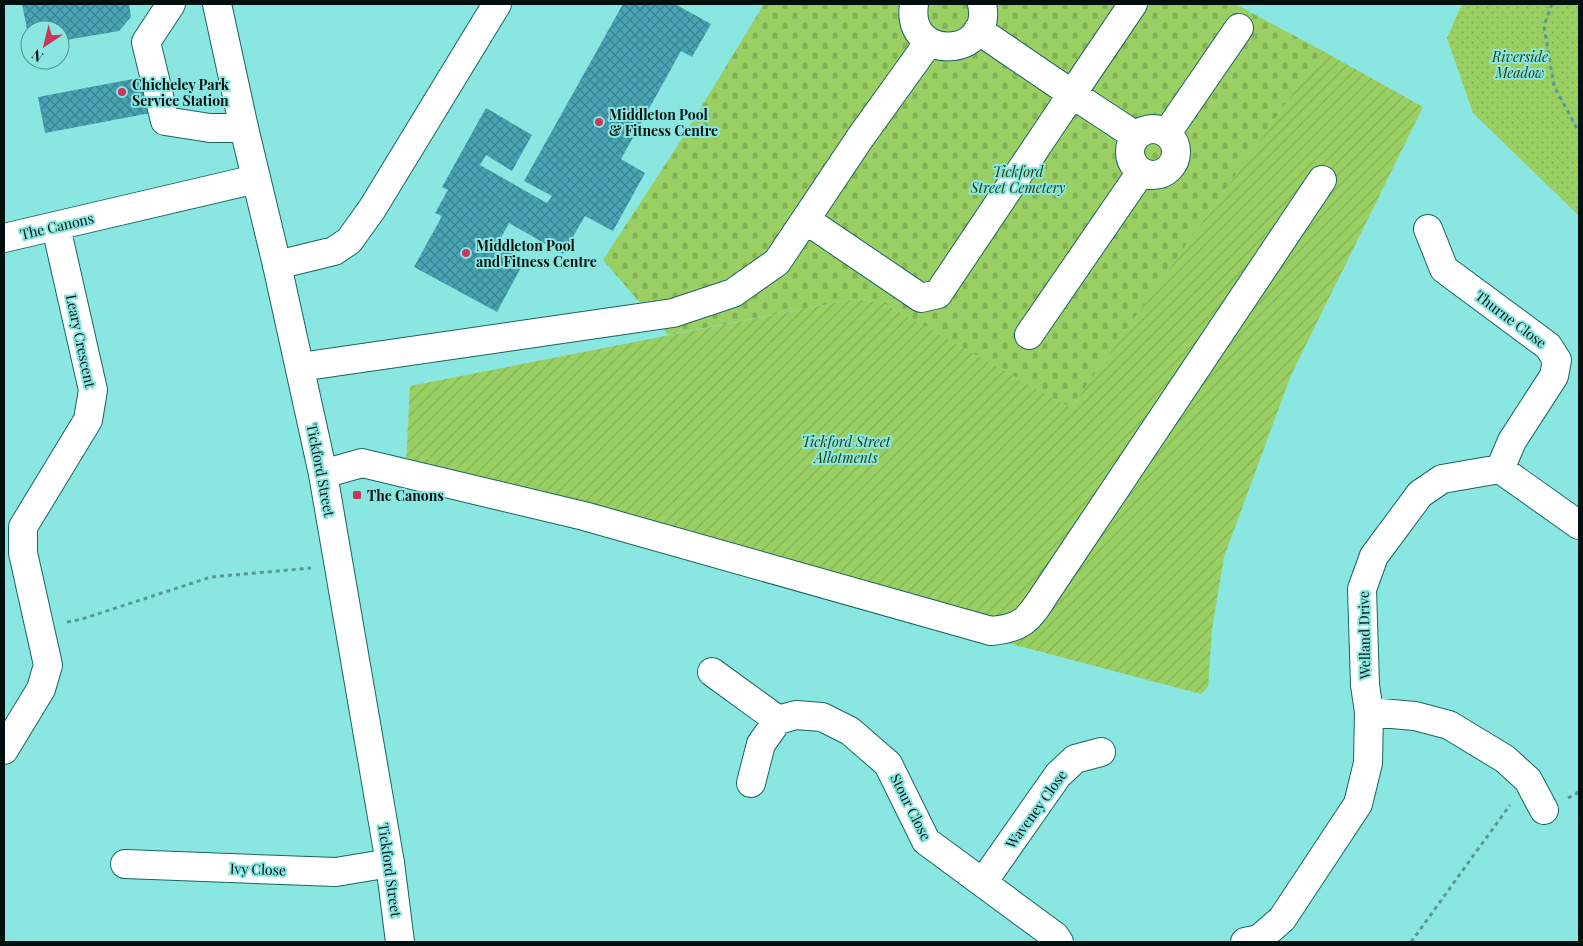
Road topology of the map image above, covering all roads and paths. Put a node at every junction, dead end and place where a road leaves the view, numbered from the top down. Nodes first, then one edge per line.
1 (171, 4) edge
2 (216, 4) edge
3 (497, 4) edge
4 (914, 4) edge
5 (1133, 4) edge
6 (1552, 4) edge
7 (980, 17) edge
8 (1239, 28) dead end
9 (929, 42) junction
10 (1072, 94) junction
11 (244, 128) junction
12 (1579, 132) edge
13 (1167, 133) junction
14 (1136, 136) junction
15 (1141, 172) junction
16 (256, 180) junction
17 (1322, 180) dead end
18 (806, 220) junction
19 (56, 227) junction
20 (1428, 229) dead end
21 (4, 238) edge
22 (277, 265) junction
23 (1029, 335) dead end
24 (300, 366) junction
25 (1500, 469) junction
26 (323, 474) junction
27 (1579, 525) edge
28 (13, 526) edge
29 (339, 565) junction
30 (40, 628) junction
31 (712, 672) dead end
32 (1369, 712) junction
33 (778, 720) junction
34 (4, 750) edge
35 (1100, 752) dead end
36 (1528, 780) junction
37 (751, 783) dead end
38 (1544, 810) dead end
39 (390, 863) junction
40 (125, 864) dead end
41 (983, 882) junction
42 (1255, 941) edge
43 (400, 942) edge
44 (1060, 942) edge
45 (1411, 942) edge

1 - 11 street
2 - 11 street, Tickford Street
3 - 22 street
4 - 9 street
5 - 10 street
6 - 12 path
7 - 9 street
7 - 10 street
8 - 13 street
9 - 18 street
10 - 14 street
10 - 18 street
11 - 16 street, Tickford Street
13 - 14 street
13 - 15 street
14 - 15 street
15 - 23 street
16 - 19 street, The Canons
16 - 22 street, Tickford Street
17 - 26 street
18 - 24 street
19 - 21 street, The Canons
19 - 28 street, Leary Crescent
20 - 25 street, Thurne Close
22 - 24 street, Tickford Street
24 - 26 street, Tickford Street
25 - 27 street
25 - 32 street, Welland Drive
26 - 29 street, Tickford Street
28 - 30 street, Leary Crescent
29 - 30 path
29 - 39 street, Tickford Street
30 - 34 street, Leary Crescent
31 - 33 street
32 - 36 street
32 - 42 street, Welland Drive
33 - 37 street
33 - 41 street, Stour Close
35 - 41 street, Waveney Close
36 - 38 street
36 - 45 path
39 - 40 street, Ivy Close
39 - 43 street, Tickford Street
41 - 44 street, Stour Close

